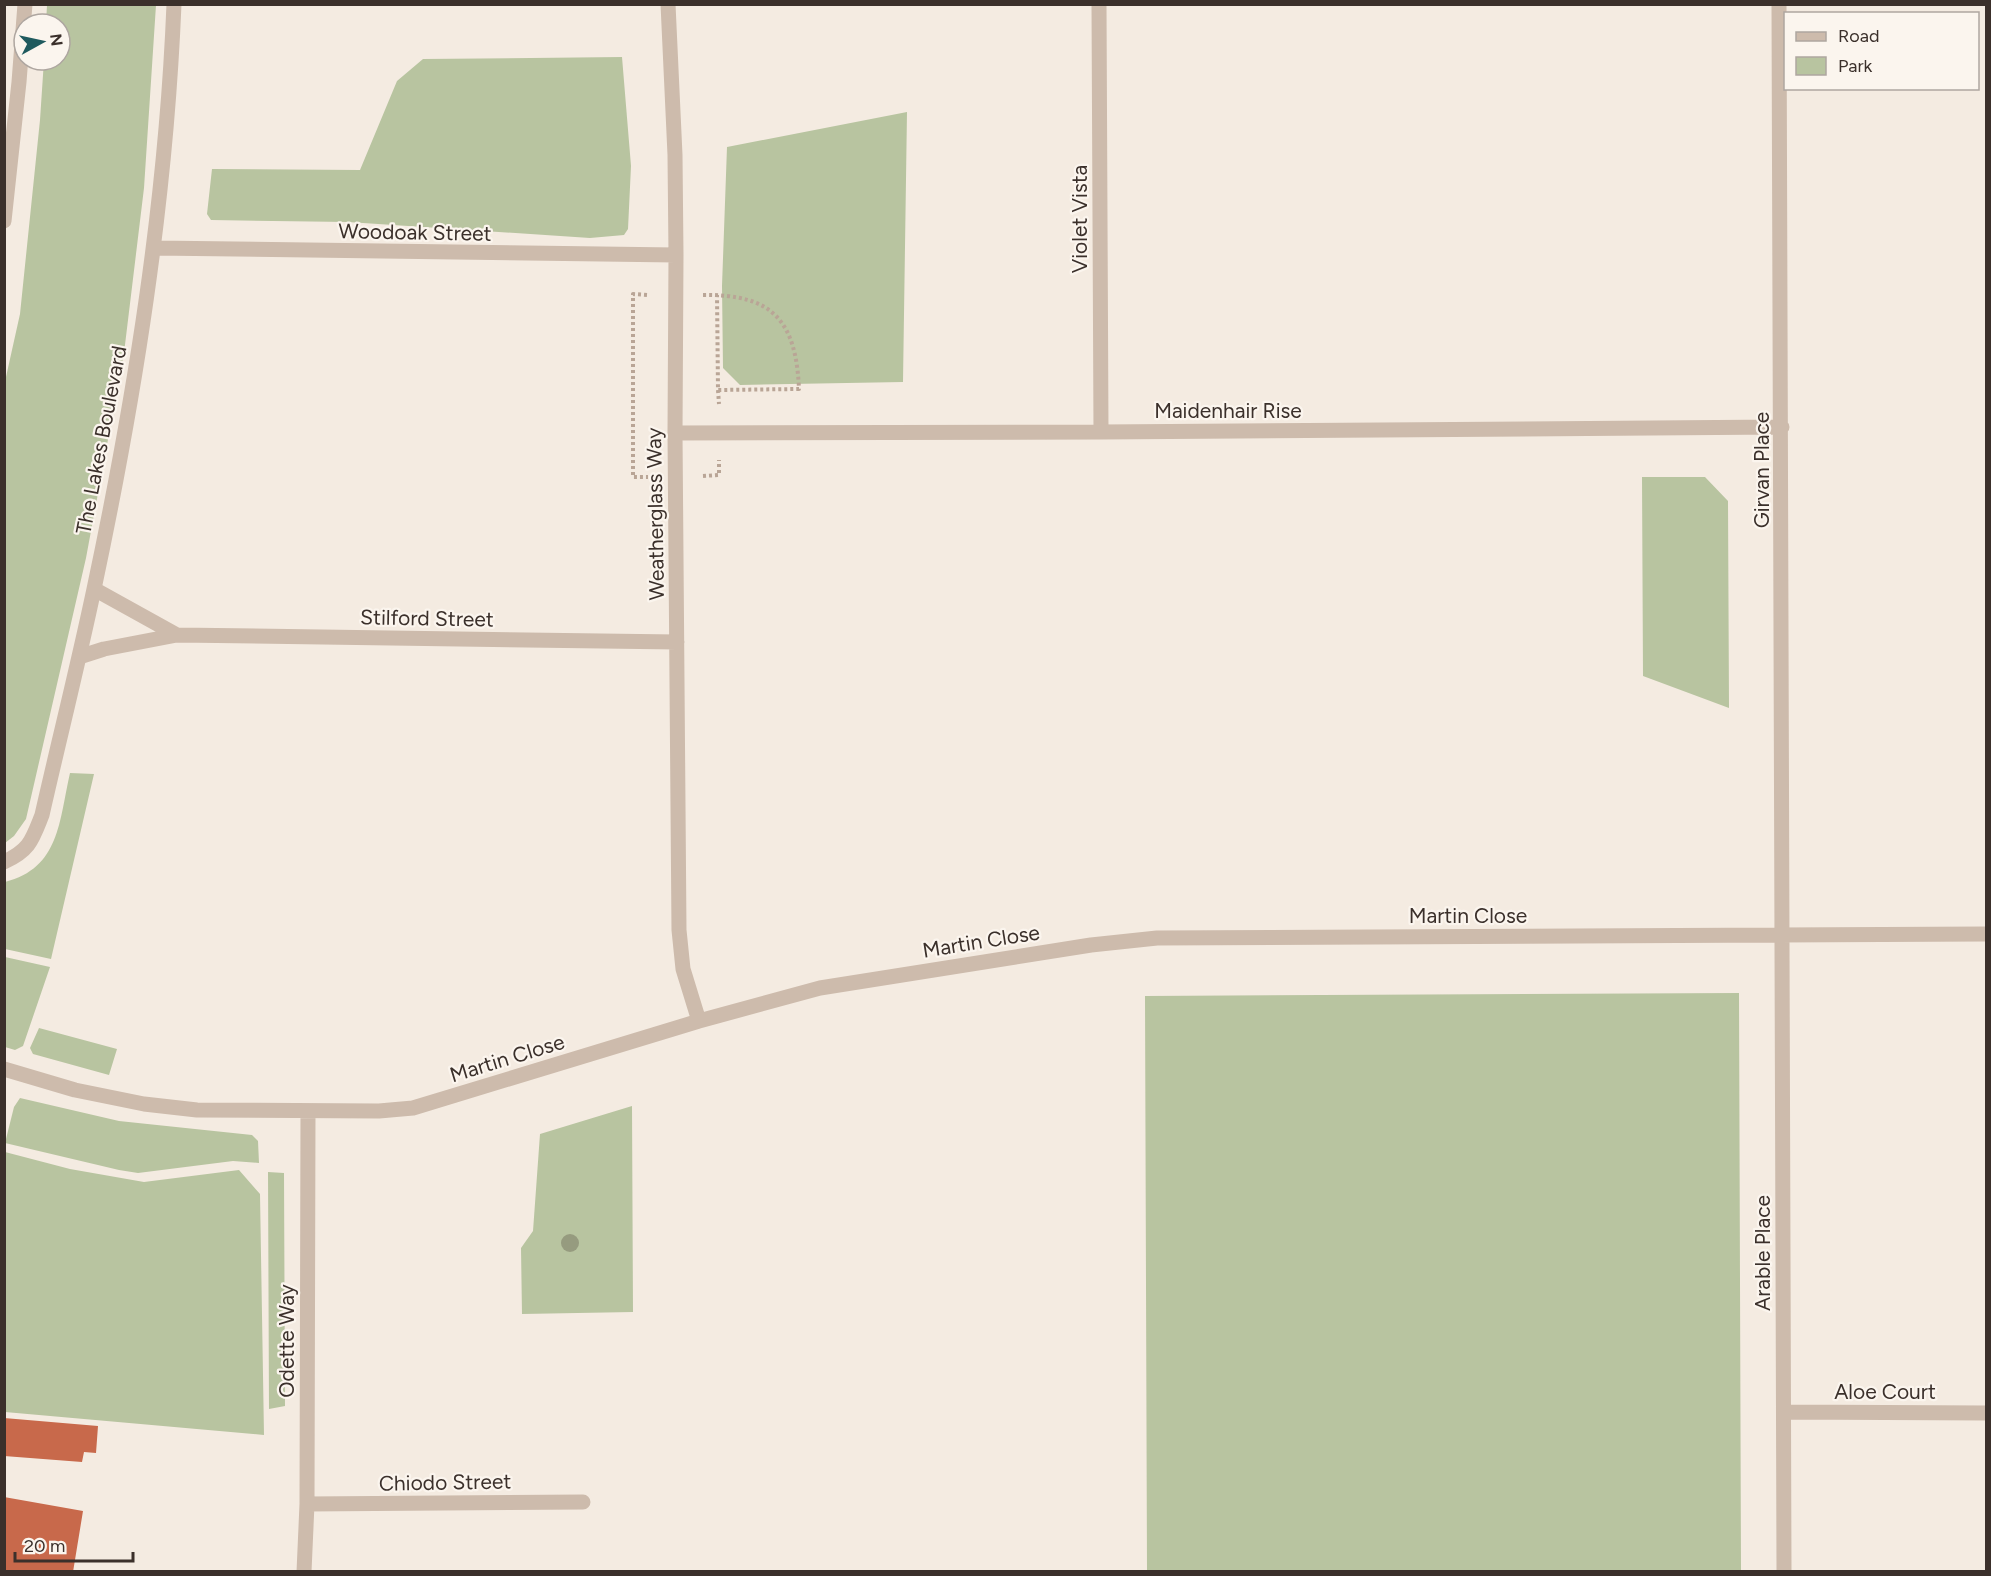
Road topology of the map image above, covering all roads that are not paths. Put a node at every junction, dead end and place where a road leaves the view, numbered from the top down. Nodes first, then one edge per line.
1 (24, 4) edge
2 (174, 4) edge
3 (668, 4) edge
4 (1098, 4) edge
5 (1779, 4) edge
6 (4, 221) edge
7 (154, 248) junction
8 (676, 255) junction
9 (1782, 427) junction
10 (1101, 432) junction
11 (675, 434) junction
12 (94, 589) junction
13 (177, 635) junction
14 (677, 642) junction
15 (79, 657) junction
16 (4, 862) edge
17 (1986, 934) edge
18 (1783, 935) junction
19 (699, 1021) junction
20 (4, 1069) edge
21 (308, 1111) junction
22 (1784, 1412) junction
23 (1986, 1413) edge
24 (583, 1502) dead end
25 (307, 1504) junction
26 (304, 1572) edge
27 (1784, 1572) edge

1 - 6 street
2 - 7 street, The Lakes Boulevard
3 - 8 street, Weatherglass Way
4 - 10 street, Violet Vista
5 - 9 street, Girvan Place
7 - 8 street, Woodoak Street
7 - 12 street, The Lakes Boulevard
8 - 11 street, Weatherglass Way
9 - 10 street, Maidenhair Rise
9 - 18 street, Girvan Place
10 - 11 street, Maidenhair Rise
11 - 14 street, Weatherglass Way
12 - 13 street, Stilford Street
12 - 15 street, The Lakes Boulevard
13 - 14 street, Stilford Street
13 - 15 street, Stilford Street
14 - 19 street, Weatherglass Way
15 - 16 street, The Lakes Boulevard
17 - 18 street, Martin Close
18 - 19 street, Martin Close
18 - 22 street, Arable Place
19 - 21 street, Martin Close
20 - 21 street, Martin Close
21 - 25 street, Odette Way
22 - 23 street, Aloe Court
22 - 27 street, Arable Place
24 - 25 street, Chiodo Street
25 - 26 street, Odette Way

